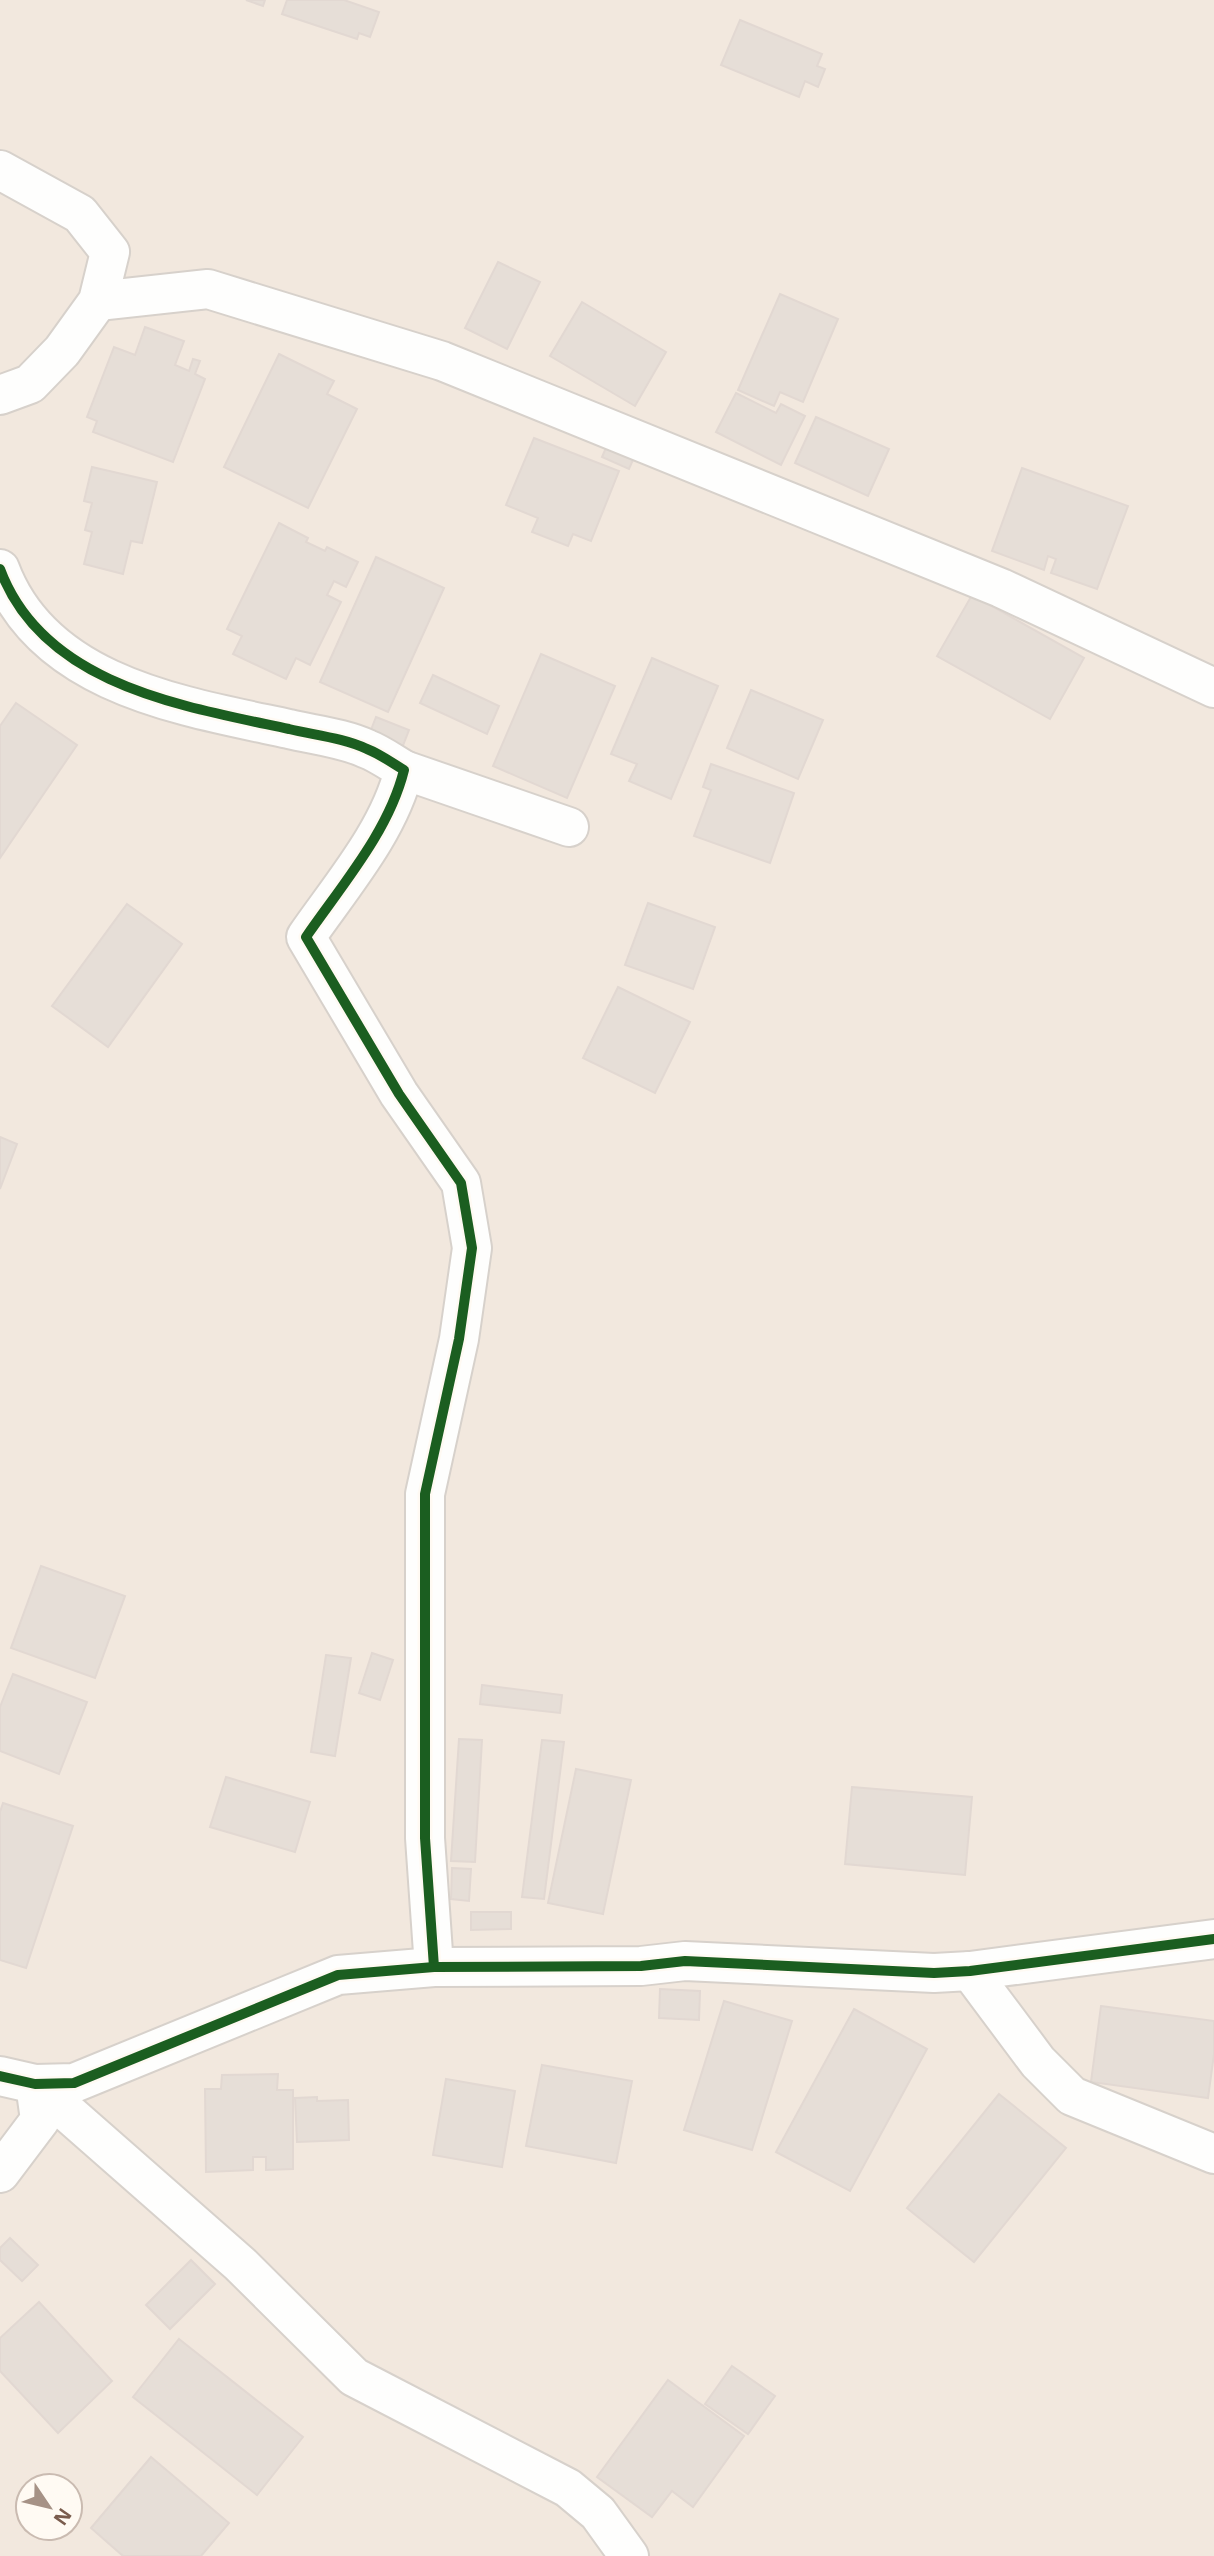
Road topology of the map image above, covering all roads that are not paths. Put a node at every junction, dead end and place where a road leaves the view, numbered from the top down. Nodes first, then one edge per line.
1 (0, 170) edge
2 (98, 300) junction
3 (0, 395) edge
4 (0, 569) edge
5 (1214, 688) edge
6 (404, 770) junction
7 (569, 827) dead end
8 (1214, 1940) edge
9 (434, 1967) junction
10 (970, 1972) junction
11 (18, 2080) edge
12 (1214, 2154) edge
13 (0, 2173) edge
14 (629, 2556) edge

1 - 2 street
2 - 3 street
2 - 5 street
4 - 6 street
6 - 7 street
6 - 9 street
8 - 10 street
9 - 10 street
9 - 11 street
10 - 12 street
11 - 13 street
11 - 14 street

